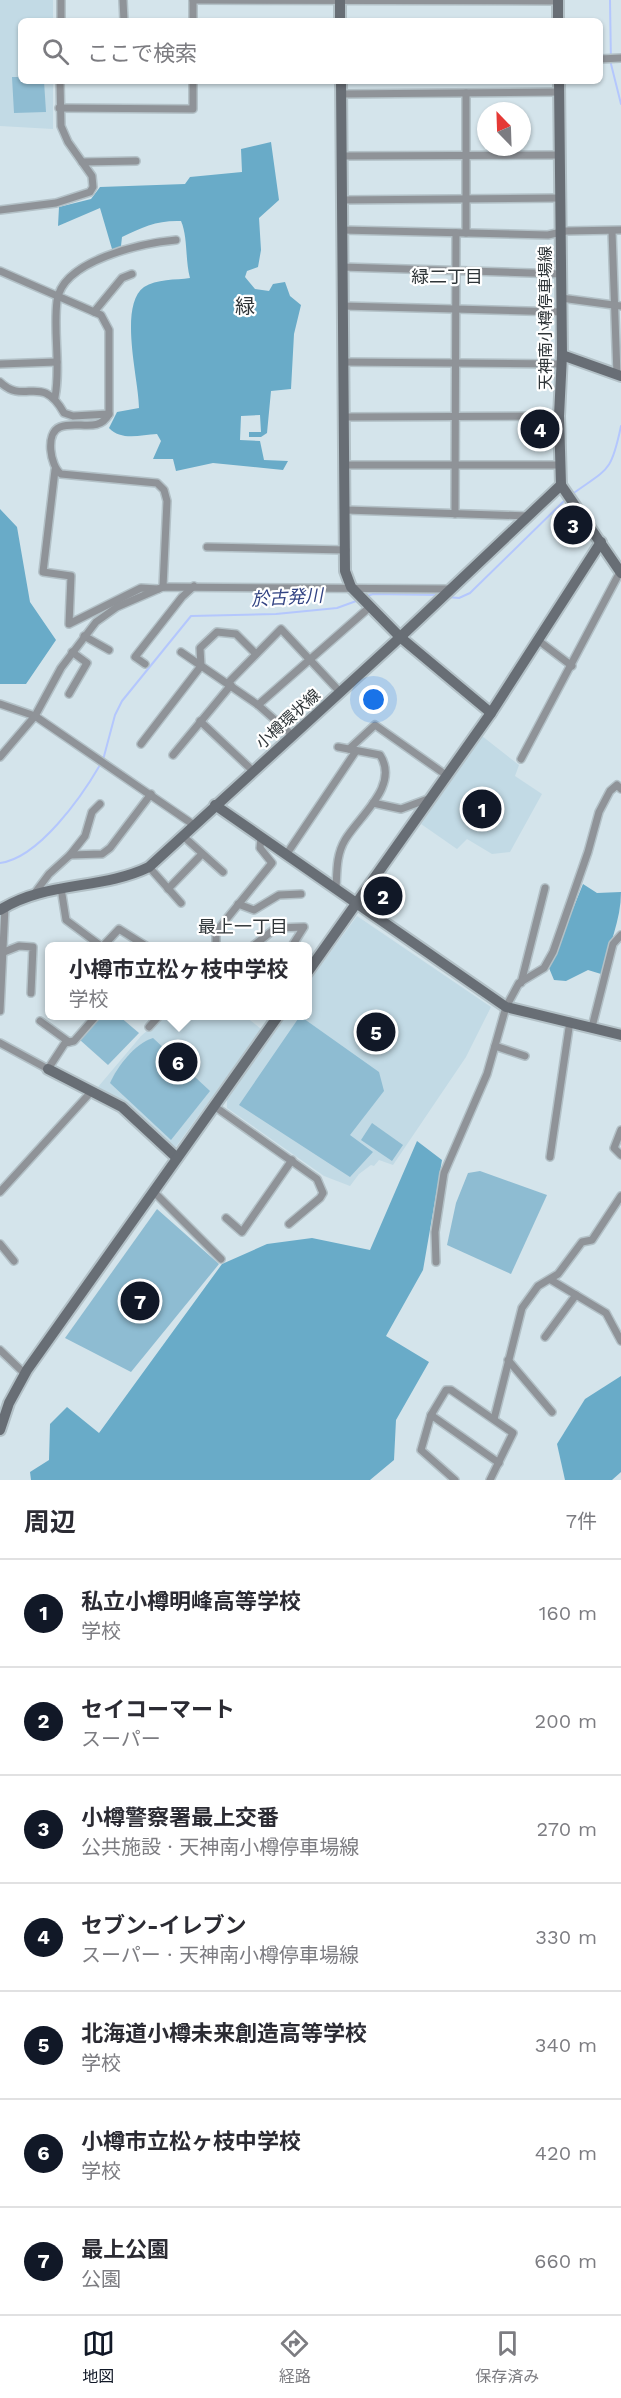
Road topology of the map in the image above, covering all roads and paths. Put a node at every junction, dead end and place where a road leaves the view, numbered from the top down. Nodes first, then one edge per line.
1 (61, 0) edge
2 (123, 0) edge
3 (193, 0) edge
4 (340, 1) edge
5 (558, 1) edge
6 (61, 18) edge
7 (124, 18) edge
8 (193, 18) edge
9 (340, 18) edge
10 (558, 18) edge
11 (619, 58) edge
12 (603, 59) edge
13 (60, 84) edge
14 (193, 84) edge
15 (341, 84) edge
16 (559, 86) edge
17 (466, 93) junction
18 (341, 94) junction
19 (59, 108) junction
20 (466, 154) junction
21 (560, 154) junction
22 (342, 156) junction
23 (136, 161) dead end
24 (82, 162) junction
25 (560, 198) junction
26 (466, 199) junction
27 (342, 200) junction
28 (0, 210) edge
29 (342, 230) junction
30 (621, 230) edge
31 (612, 231) junction
32 (456, 233) junction
33 (466, 233) junction
34 (561, 234) junction
35 (176, 240) dead end
36 (342, 267) junction
37 (0, 271) edge
38 (455, 272) junction
39 (132, 274) dead end
40 (561, 274) junction
41 (58, 296) junction
42 (561, 298) junction
43 (617, 305) edge
44 (343, 306) junction
45 (456, 310) junction
46 (94, 312) junction
47 (561, 312) junction
48 (562, 360) junction
49 (57, 362) junction
50 (343, 362) junction
51 (0, 364) edge
52 (456, 364) junction
53 (619, 376) edge
54 (0, 382) edge
55 (55, 397) junction
56 (109, 414) junction
57 (456, 416) junction
58 (559, 416) junction
59 (343, 417) junction
60 (344, 465) junction
61 (456, 465) junction
62 (560, 465) junction
63 (56, 470) junction
64 (563, 488) junction
65 (346, 510) junction
66 (455, 514) junction
67 (529, 516) junction
68 (601, 542) junction
69 (207, 547) dead end
70 (346, 550) junction
71 (621, 572) edge
72 (194, 586) junction
73 (162, 589) junction
74 (445, 594) junction
75 (361, 596) junction
76 (84, 636) junction
77 (400, 637) junction
78 (539, 640) junction
79 (109, 650) dead end
80 (72, 652) junction
81 (181, 652) dead end
82 (256, 654) junction
83 (310, 660) junction
84 (145, 664) dead end
85 (201, 666) junction
86 (572, 666) junction
87 (229, 684) junction
88 (340, 692) junction
89 (69, 694) dead end
90 (0, 704) edge
91 (258, 705) junction
92 (491, 713) junction
93 (36, 716) junction
94 (200, 721) junction
95 (292, 735) junction
96 (141, 744) dead end
97 (338, 747) dead end
98 (353, 750) junction
99 (173, 755) dead end
100 (0, 757) edge
101 (521, 759) dead end
102 (253, 771) junction
103 (446, 775) junction
104 (621, 789) edge
105 (151, 794) junction
106 (429, 799) junction
107 (373, 803) junction
108 (100, 804) dead end
109 (215, 805) junction
110 (194, 825) junction
111 (183, 836) junction
112 (261, 838) junction
113 (70, 855) junction
114 (201, 855) junction
115 (286, 855) junction
116 (149, 867) junction
117 (224, 872) dead end
118 (61, 888) junction
119 (544, 888) dead end
120 (168, 889) junction
121 (336, 891) junction
122 (33, 894) junction
123 (302, 894) dead end
124 (181, 903) dead end
125 (238, 904) junction
126 (355, 904) junction
127 (2, 908) edge
128 (621, 935) edge
129 (95, 942) edge
130 (104, 942) edge
131 (140, 942) edge
132 (216, 942) edge
133 (258, 942) edge
134 (295, 942) edge
135 (4, 952) junction
136 (312, 966) edge
137 (521, 982) junction
138 (31, 993) dead end
139 (506, 1007) junction
140 (0, 1011) edge
141 (90, 1020) edge
142 (155, 1020) edge
143 (275, 1020) edge
144 (40, 1021) dead end
145 (570, 1022) junction
146 (149, 1027) dead end
147 (592, 1027) junction
148 (621, 1035) edge
149 (69, 1042) junction
150 (0, 1043) edge
151 (495, 1046) junction
152 (525, 1056) dead end
153 (48, 1070) junction
154 (91, 1092) junction
155 (214, 1106) junction
156 (621, 1130) edge
157 (621, 1155) edge
158 (550, 1157) dead end
159 (177, 1158) junction
160 (291, 1160) junction
161 (153, 1191) junction
162 (0, 1192) edge
163 (621, 1196) edge
164 (226, 1218) dead end
165 (289, 1224) dead end
166 (1, 1246) edge
167 (221, 1259) dead end
168 (14, 1261) dead end
169 (436, 1262) dead end
170 (552, 1280) junction
171 (576, 1295) junction
172 (545, 1337) dead end
173 (621, 1341) edge
174 (0, 1350) edge
175 (508, 1360) junction
176 (25, 1374) junction
177 (552, 1412) dead end
178 (431, 1415) junction
179 (494, 1419) junction
180 (0, 1430) edge
181 (499, 1463) junction
182 (455, 1480) edge
183 (490, 1480) edge

1 - 6 street
2 - 7 street
3 - 4 street
3 - 8 street
4 - 5 street
4 - 9 street
5 - 10 street
11 - 12 street
13 - 19 street
14 - 19 street
15 - 18 street
16 - 17 street
16 - 21 street, 天神南小樽停車場線
17 - 18 street
17 - 20 street
18 - 22 street
19 - 24 street
20 - 21 street
20 - 22 street
20 - 26 street
21 - 25 street, 天神南小樽停車場線
22 - 27 street
23 - 24 street
24 - 28 street
25 - 26 street
25 - 34 street, 天神南小樽停車場線
26 - 27 street
26 - 33 street
27 - 29 street
29 - 32 street
29 - 36 street
30 - 31 street
31 - 34 street
31 - 43 street
32 - 33 street
32 - 38 street
33 - 34 street
34 - 40 street, 天神南小樽停車場線
35 - 41 street
36 - 38 street
36 - 44 street
37 - 41 street
38 - 40 street
38 - 45 street
39 - 46 street
40 - 42 street, 天神南小樽停車場線
41 - 46 street
41 - 49 street
42 - 43 street
42 - 47 street, 天神南小樽停車場線
43 - 53 street
44 - 45 street
44 - 50 street
45 - 47 street
45 - 52 street
46 - 56 street
47 - 48 street, 天神南小樽停車場線
48 - 52 street
48 - 53 street
48 - 58 street, 天神南小樽停車場線
49 - 51 street
49 - 55 street
50 - 52 street
50 - 59 street
52 - 57 street
54 - 55 street
55 - 56 street
56 - 63 street
57 - 58 street
57 - 59 street
57 - 61 street
58 - 62 street, 天神南小樽停車場線
59 - 60 street
60 - 61 street
60 - 65 street
61 - 62 street
61 - 66 street
62 - 64 street, 天神南小樽停車場線
63 - 73 street
63 - 73 street
64 - 67 street, 小樽環状線
64 - 68 street
65 - 66 street
65 - 70 street
66 - 67 street
67 - 74 street, 小樽環状線
68 - 71 street
68 - 78 street
69 - 70 street
70 - 75 street
71 - 86 street
72 - 73 street
72 - 75 street
72 - 84 street
73 - 76 street
74 - 75 street
74 - 77 street, 小樽環状線
75 - 77 street
75 - 83 street
76 - 79 street
76 - 80 street
77 - 88 street, 小樽環状線
77 - 92 street
78 - 86 street
78 - 92 street
80 - 89 street
80 - 93 street
81 - 85 street
82 - 83 street
82 - 85 street
82 - 87 street
83 - 88 street
83 - 91 street
85 - 87 street
85 - 96 street
86 - 101 street
87 - 91 street
87 - 94 street
88 - 95 street, 小樽環状線
90 - 93 street
91 - 95 street
92 - 103 street
93 - 100 street
93 - 105 street
94 - 99 street
94 - 102 street
95 - 102 street, 小樽環状線
97 - 98 street
98 - 103 street
98 - 107 street
98 - 115 street
102 - 109 street, 小樽環状線
103 - 106 street
104 - 137 street
105 - 110 street
105 - 113 street
106 - 107 street
106 - 126 street
107 - 121 street
108 - 113 street
109 - 110 street, 小樽環状線
109 - 112 street
110 - 111 street, 小樽環状線
111 - 114 street
111 - 116 street, 小樽環状線
112 - 115 street
112 - 125 street
113 - 122 street
114 - 117 street
114 - 120 street
115 - 121 street
116 - 118 street, 小樽環状線
116 - 120 street
118 - 122 street, 小樽環状線
118 - 129 street
119 - 137 street
120 - 124 street
121 - 126 street
122 - 127 street, 小樽環状線
123 - 125 street
125 - 132 street
126 - 136 street
126 - 139 street
127 - 135 street
128 - 147 street
130 - 131 street
133 - 134 street
135 - 138 street
135 - 140 street
137 - 139 street
139 - 145 street
139 - 151 street
141 - 149 street
142 - 146 street
143 - 155 street
144 - 149 street
145 - 147 street
145 - 158 street
147 - 148 street
149 - 153 street
150 - 153 street
151 - 152 street
151 - 169 street
153 - 154 street
154 - 159 street
154 - 162 street
155 - 159 street
155 - 160 street
156 - 157 street
159 - 161 street
160 - 164 street
160 - 165 street
161 - 167 street
161 - 176 street
163 - 170 street
166 - 168 street
170 - 171 street
170 - 175 street
171 - 172 street
171 - 173 street
174 - 176 street
175 - 177 street
175 - 179 street
176 - 180 street
178 - 179 street
178 - 181 street
178 - 182 street
179 - 181 street
181 - 183 street

